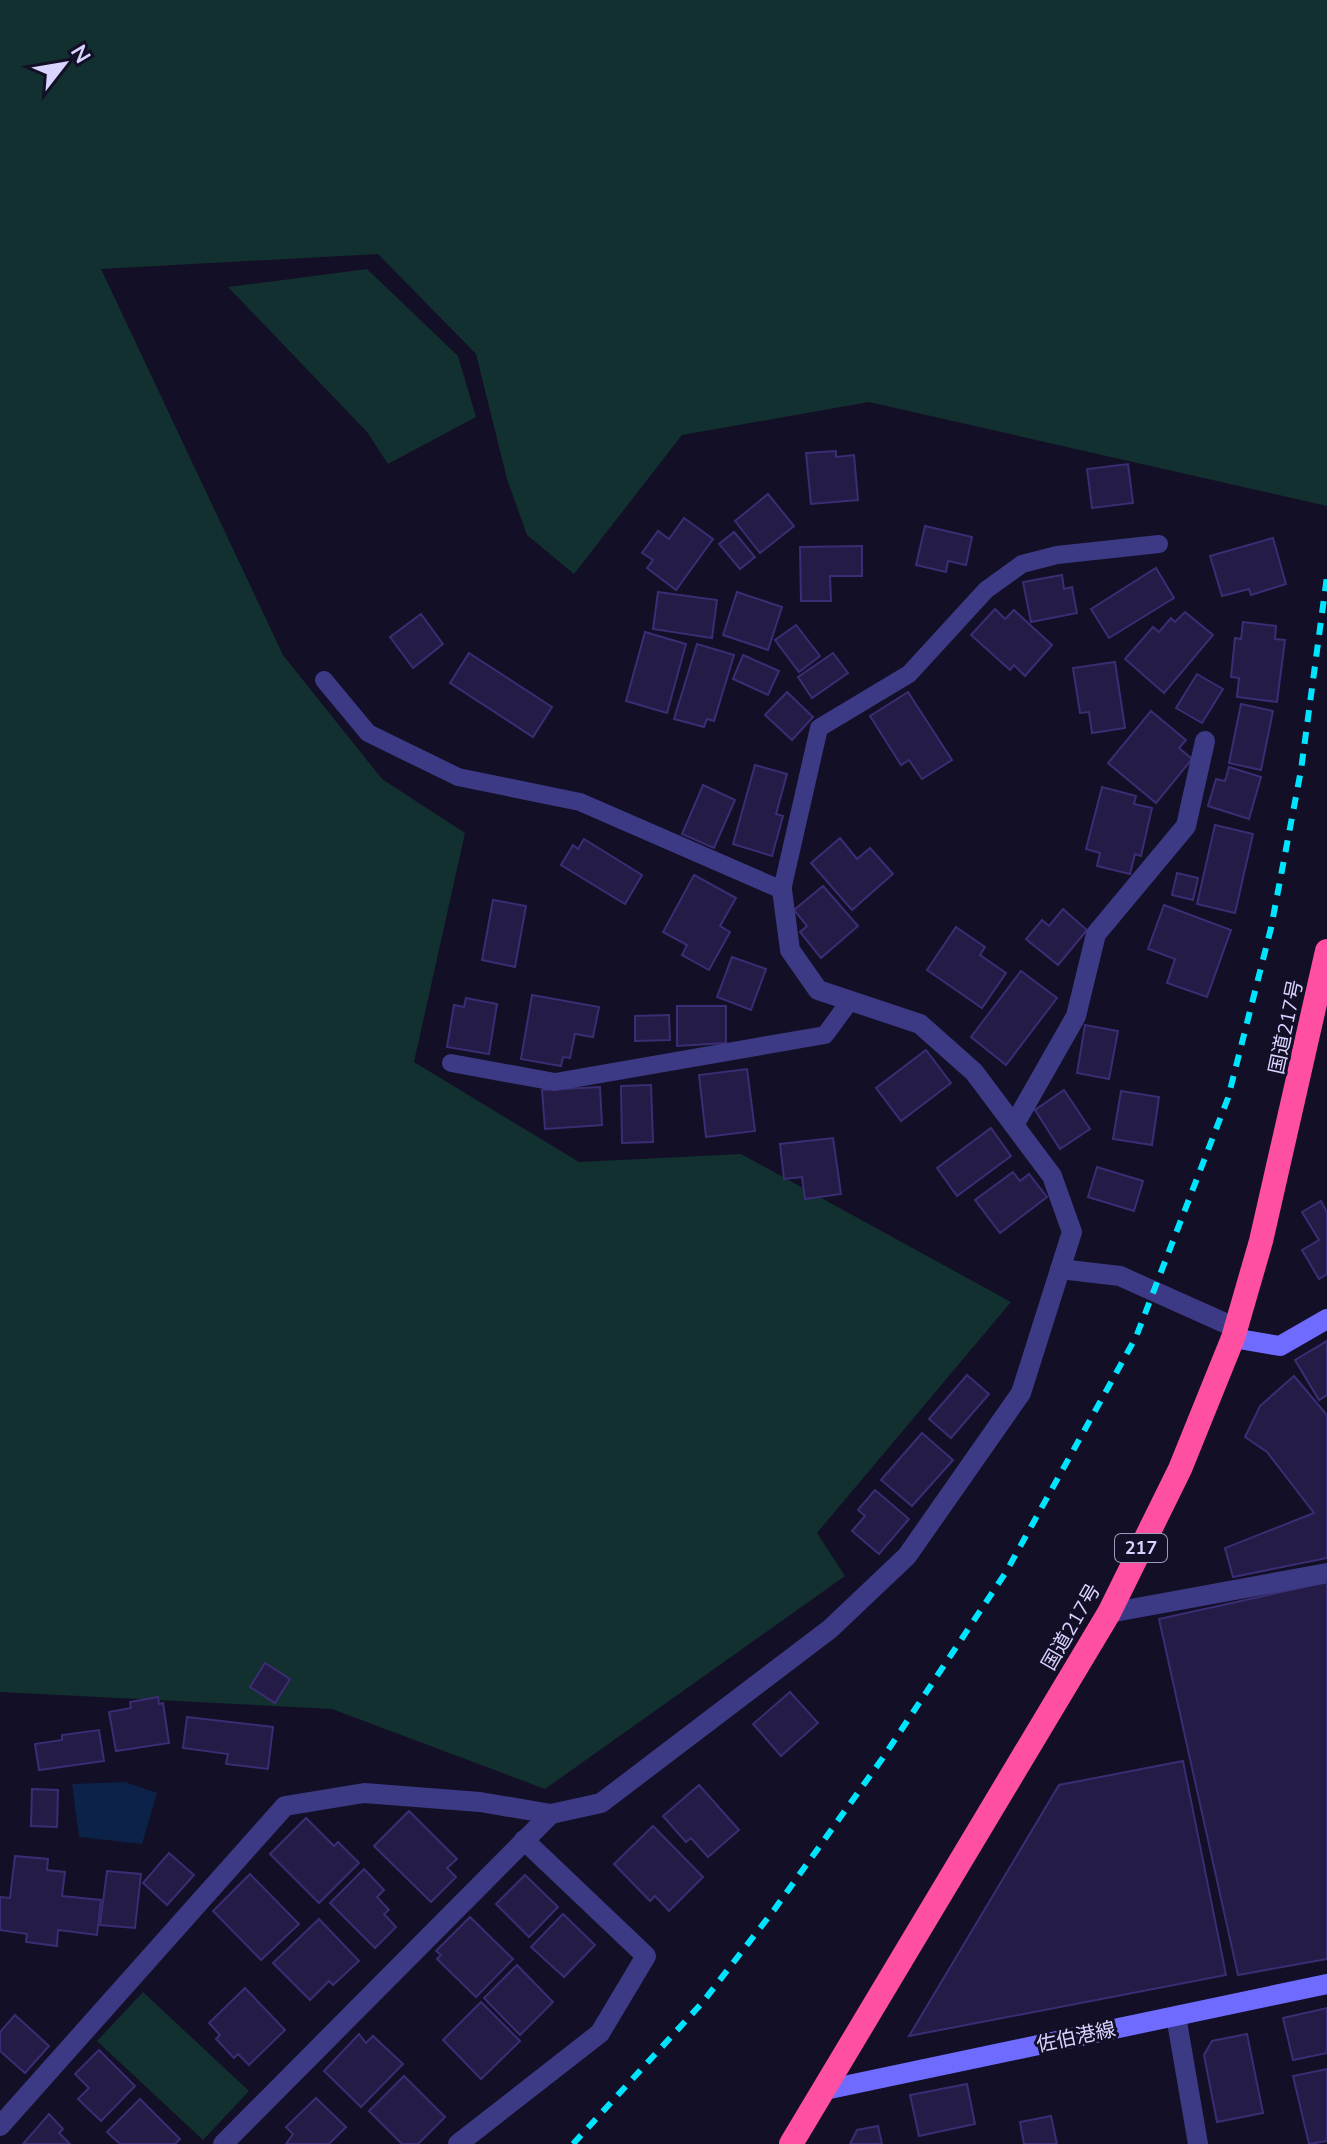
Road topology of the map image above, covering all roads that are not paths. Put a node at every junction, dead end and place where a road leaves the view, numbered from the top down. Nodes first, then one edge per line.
1 (1159, 544) dead end
2 (324, 680) dead end
3 (1205, 741) dead end
4 (782, 890) junction
5 (1327, 951) edge
6 (850, 1001) junction
7 (451, 1063) dead end
8 (1014, 1125) junction
9 (1060, 1269) junction
10 (1327, 1319) edge
11 (1234, 1333) junction
12 (1327, 1573) edge
13 (1109, 1613) junction
14 (551, 1814) junction
15 (524, 1840) junction
16 (1327, 1984) edge
17 (1176, 2016) junction
18 (825, 2090) junction
19 (0, 2126) edge
20 (228, 2142) edge
21 (458, 2144) edge
22 (791, 2144) edge
23 (1198, 2144) edge

1 - 4 lane
2 - 4 lane
3 - 8 street
4 - 6 street
5 - 11 highway, 国道217号 / 217
6 - 7 lane
6 - 8 street
8 - 9 street
9 - 11 street
9 - 14 street
10 - 11 main road
11 - 13 highway, 国道217号 / 217
12 - 13 street
13 - 18 highway, 国道217号 / 217
14 - 15 street
14 - 19 street
15 - 20 street
15 - 21 street
16 - 17 main road, 佐伯港線
17 - 18 main road, 佐伯港線
17 - 23 street
18 - 22 highway, 国道217号 / 217

